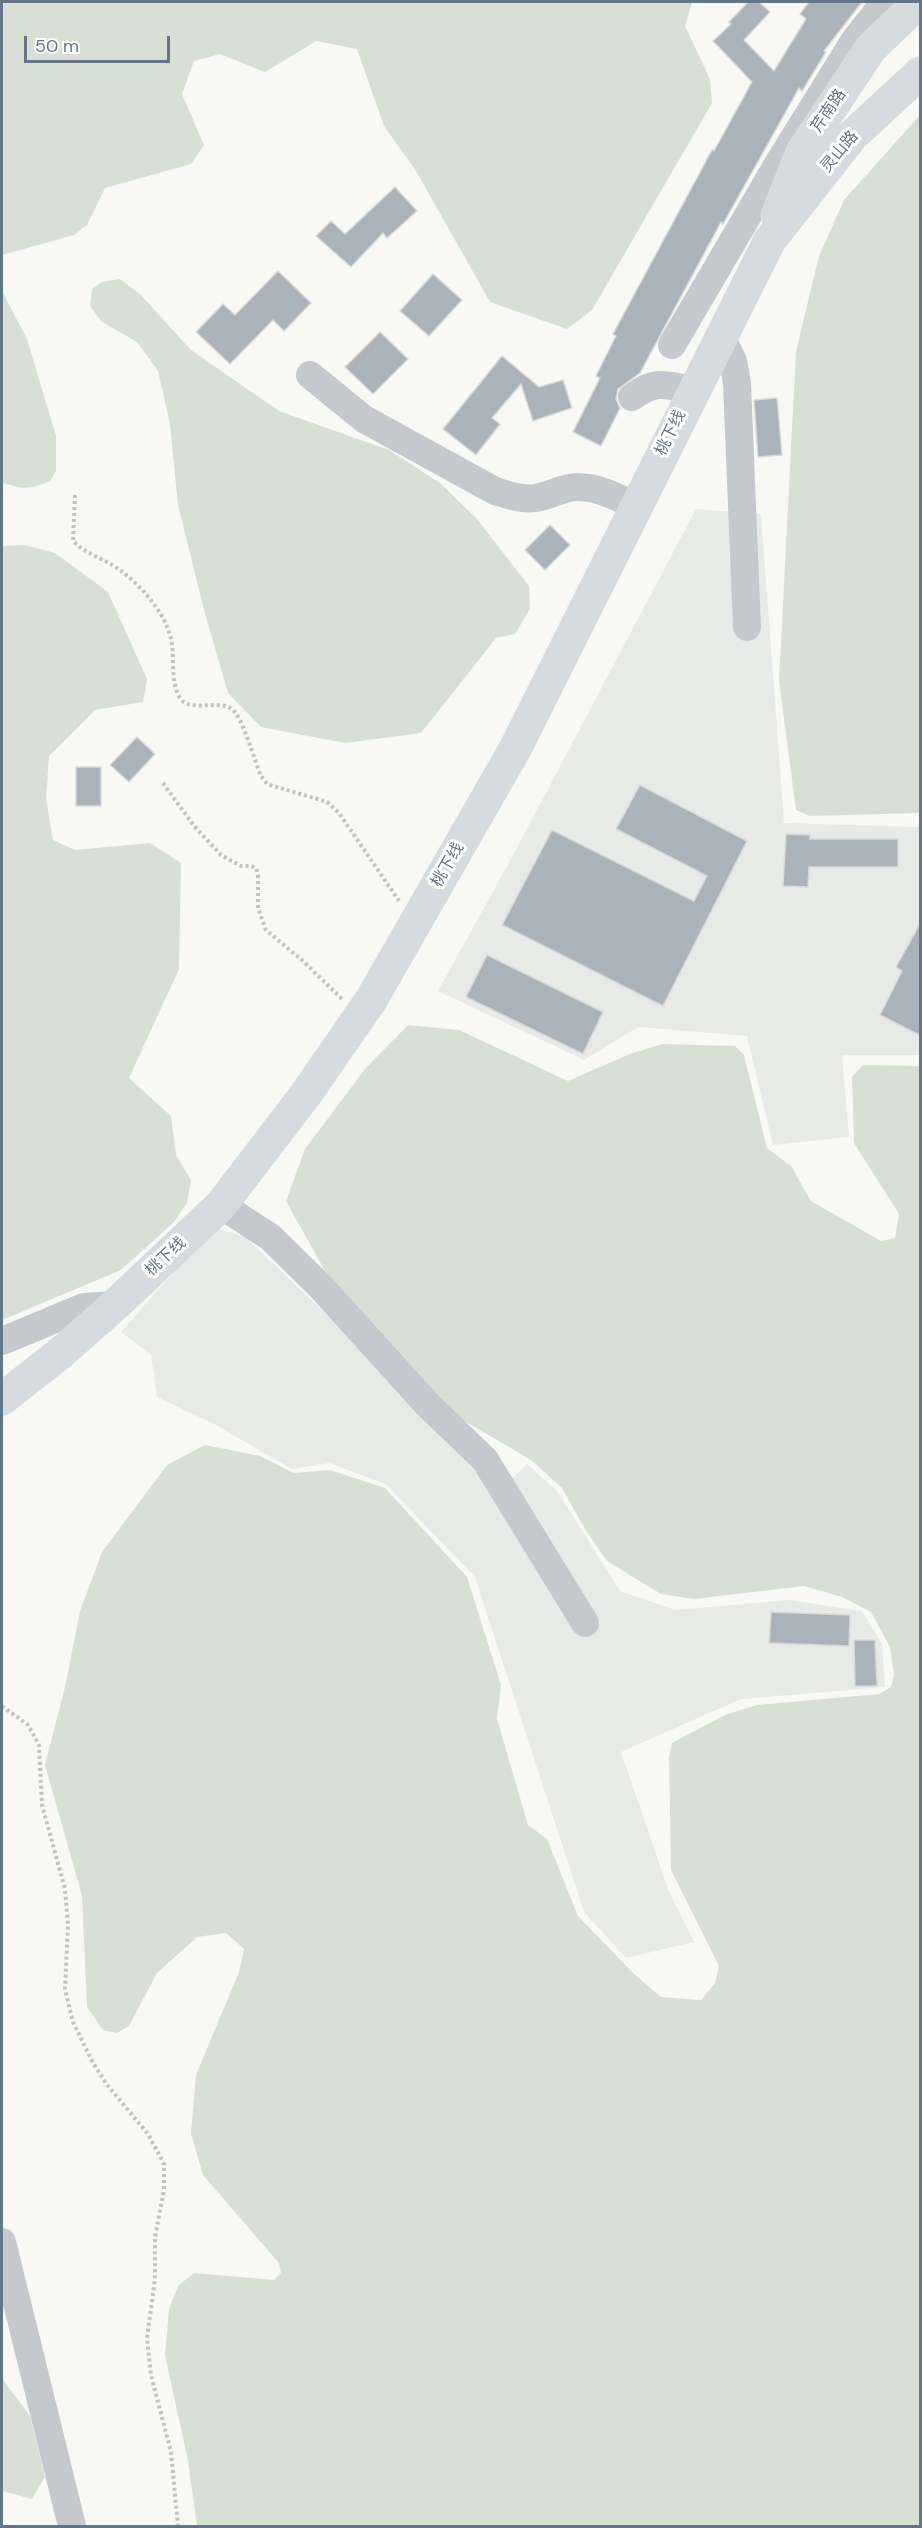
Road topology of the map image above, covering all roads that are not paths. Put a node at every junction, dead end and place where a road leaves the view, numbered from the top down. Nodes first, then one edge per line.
1 (885, 2) edge
2 (919, 2) edge
3 (921, 73) edge
4 (770, 240) junction
5 (720, 335) junction
6 (672, 345) dead end
7 (310, 375) dead end
8 (693, 390) junction
9 (632, 397) dead end
10 (635, 506) junction
11 (747, 627) dead end
12 (221, 1205) junction
13 (115, 1305) junction
14 (2, 1341) edge
15 (2, 1399) edge
16 (585, 1623) dead end
17 (2, 2242) edge
18 (72, 2526) edge

1 - 6 street
2 - 4 main road, 芹南路
3 - 4 main road, 灵山路
4 - 5 main road, 桃下线
5 - 8 main road, 桃下线
5 - 11 street
7 - 10 street
8 - 9 street
8 - 10 main road, 桃下线
10 - 12 main road, 桃下线
12 - 13 main road, 桃下线
12 - 16 street
13 - 14 street
13 - 15 main road, 桃下线
17 - 18 street

